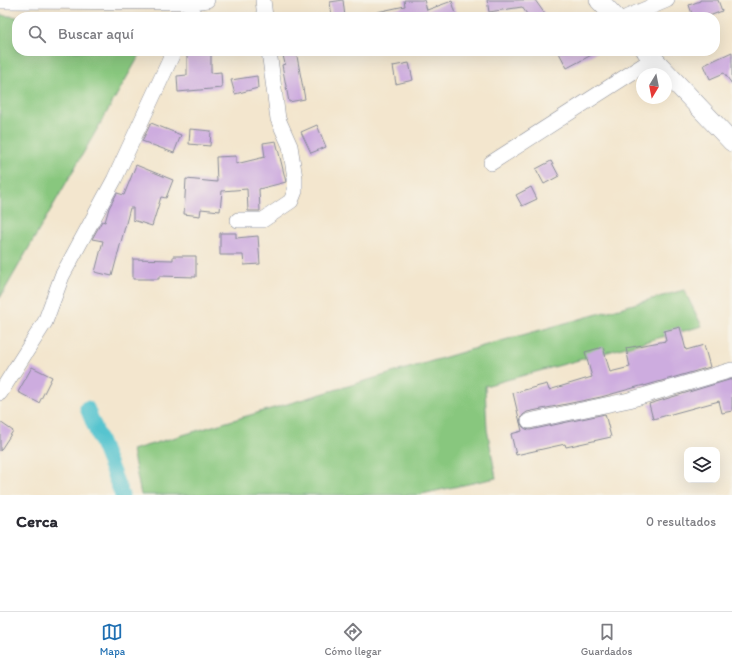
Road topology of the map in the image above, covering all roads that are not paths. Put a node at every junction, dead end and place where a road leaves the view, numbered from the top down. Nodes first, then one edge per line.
1 (33, 0) edge
2 (263, 0) edge
3 (599, 0) edge
4 (667, 0) edge
5 (1, 1) edge
6 (199, 1) edge
7 (192, 12) edge
8 (264, 12) edge
9 (610, 12) edge
10 (639, 12) edge
11 (172, 56) edge
12 (270, 56) edge
13 (649, 56) edge
14 (651, 56) edge
15 (732, 142) edge
16 (491, 163) dead end
17 (238, 220) dead end
18 (732, 370) edge
19 (0, 393) edge
20 (529, 421) dead end

1 - 5 street
1 - 6 street
2 - 8 street
3 - 9 street
4 - 10 street
6 - 7 street
11 - 19 street
12 - 17 street
13 - 16 street
14 - 15 street
18 - 20 street

